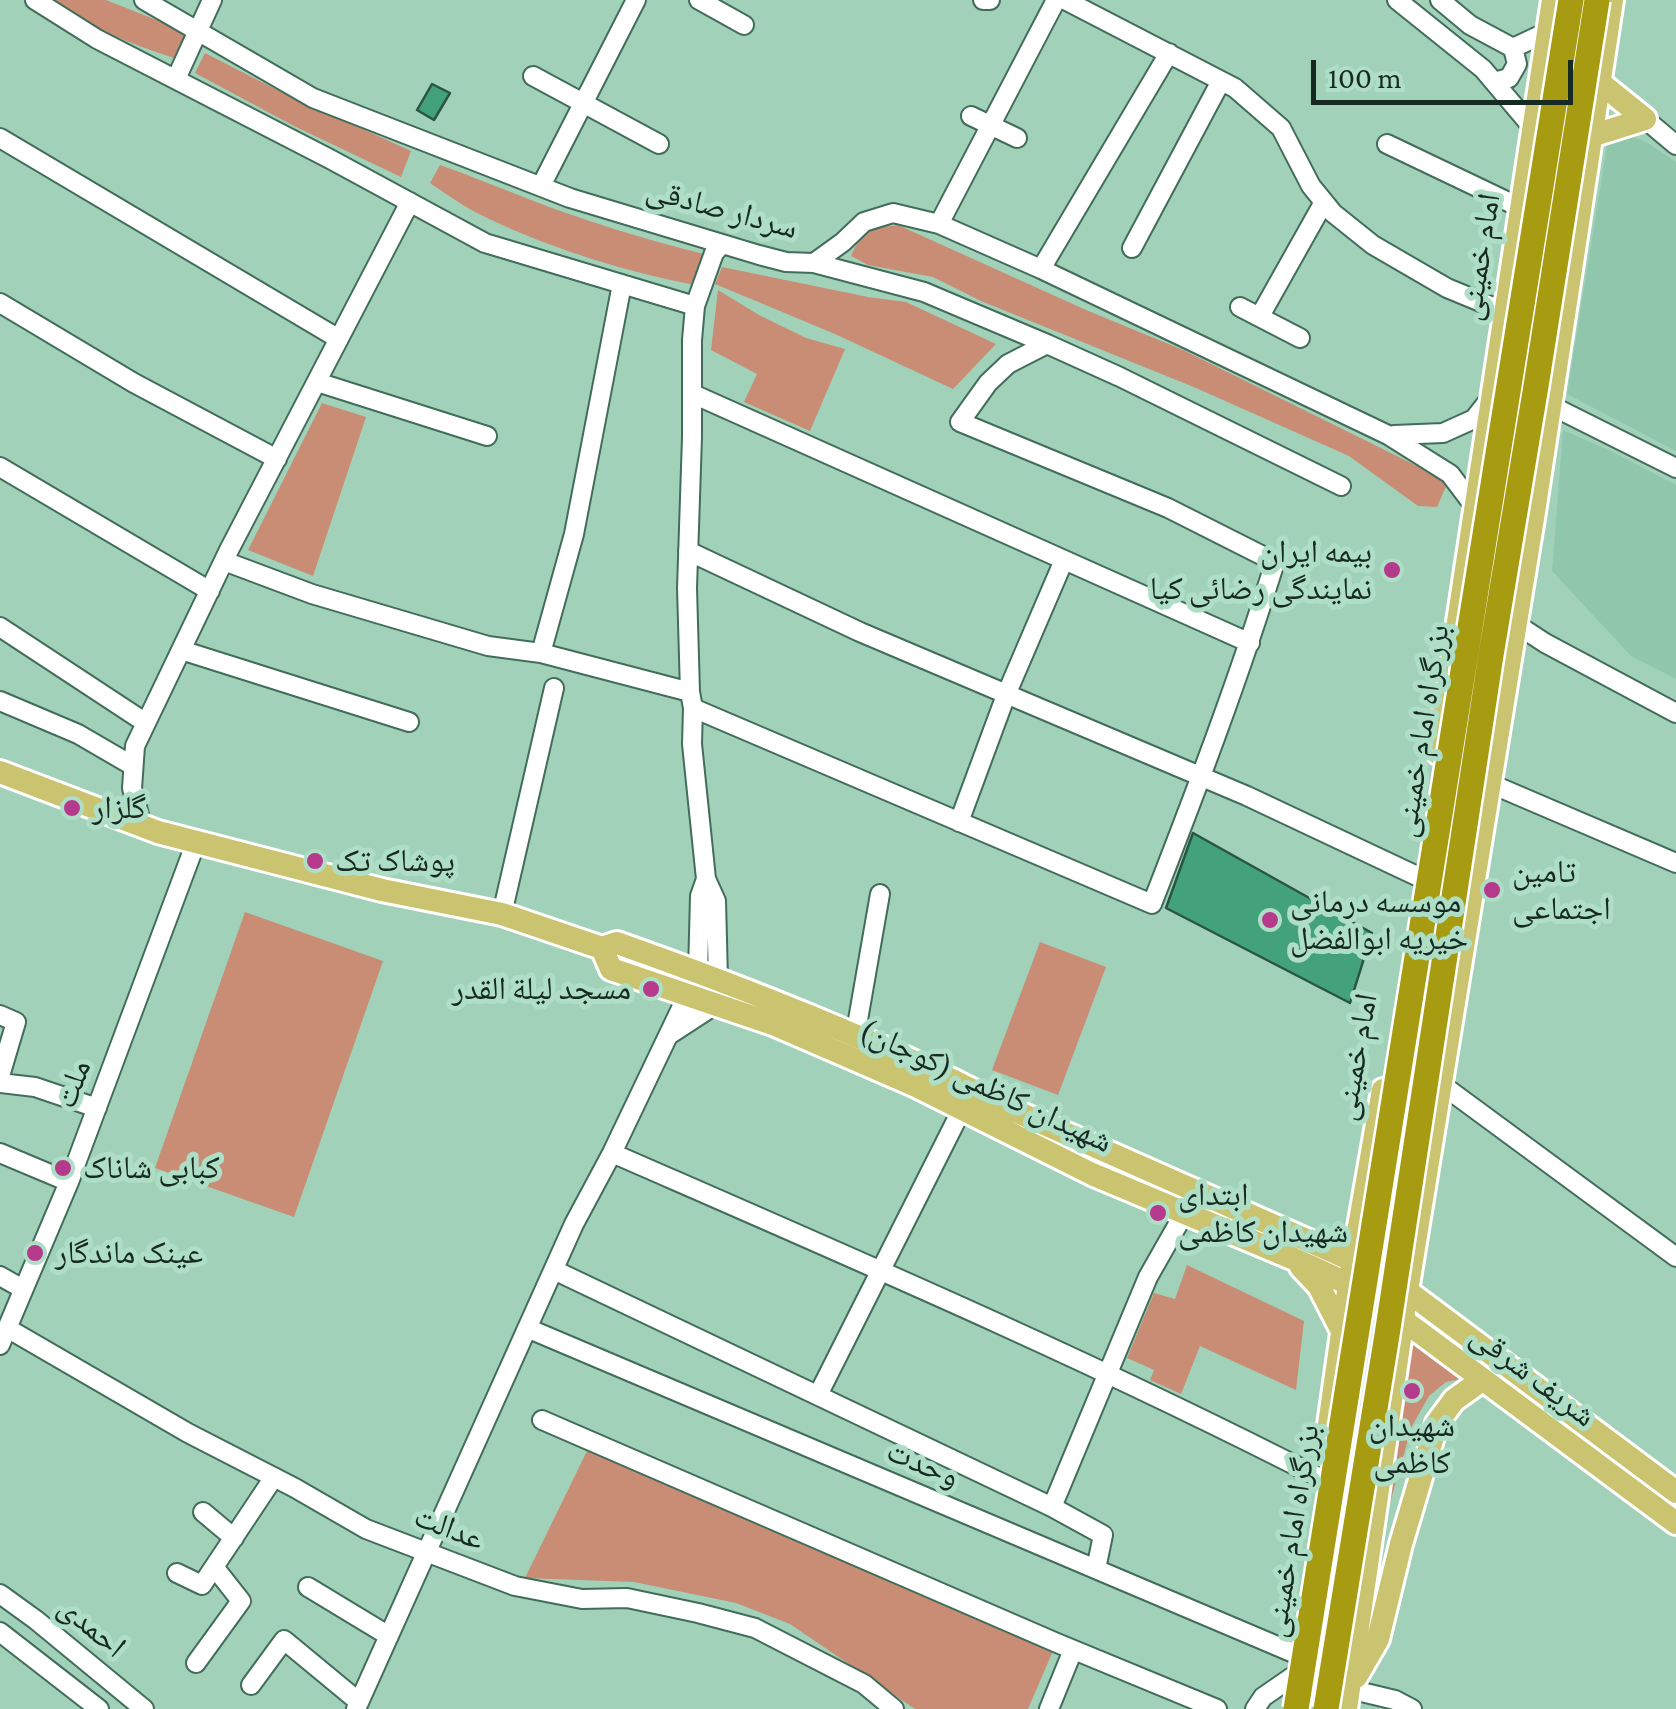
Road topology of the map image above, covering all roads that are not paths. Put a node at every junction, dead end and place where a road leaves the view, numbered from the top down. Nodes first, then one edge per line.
1 (35, 0) edge
2 (144, 0) edge
3 (212, 0) edge
4 (636, 0) edge
5 (699, 0) edge
6 (1056, 0) edge
7 (1066, 0) edge
8 (1398, 0) edge
9 (1440, 0) edge
10 (1553, 0) edge
11 (1571, 0) edge
12 (1598, 0) edge
13 (1612, 0) edge
14 (744, 25) dead end
15 (1547, 32) junction
16 (198, 33) junction
17 (1513, 48) junction
18 (1169, 54) junction
19 (533, 76) dead end
20 (176, 79) junction
21 (1222, 81) junction
22 (1494, 82) junction
23 (1600, 82) junction
24 (584, 103) junction
25 (971, 116) dead end
26 (1646, 119) junction
27 (991, 126) junction
28 (1532, 127) junction
29 (1591, 136) junction
30 (0, 138) edge
31 (1017, 138) dead end
32 (659, 144) dead end
33 (1387, 144) dead end
34 (1676, 145) edge
35 (541, 186) junction
36 (410, 202) junction
37 (1324, 202) junction
38 (1521, 208) junction
39 (940, 224) junction
40 (722, 244) junction
41 (1132, 248) dead end
42 (814, 263) junction
43 (1042, 269) junction
44 (622, 284) junction
45 (0, 304) edge
46 (695, 306) junction
47 (1240, 307) dead end
48 (1505, 312) junction
49 (1260, 316) junction
50 (1300, 338) dead end
51 (339, 340) junction
52 (1047, 344) junction
53 (316, 382) junction
54 (692, 394) junction
55 (1492, 396) junction
56 (1550, 405) junction
57 (1388, 435) junction
58 (487, 436) dead end
59 (277, 459) junction
60 (0, 466) edge
61 (1676, 468) edge
62 (1342, 486) dead end
63 (1474, 507) junction
64 (688, 551) junction
65 (1064, 560) junction
66 (224, 561) junction
67 (210, 591) junction
68 (1516, 624) junction
69 (0, 627) edge
70 (1250, 643) junction
71 (182, 650) junction
72 (540, 653) junction
73 (554, 688) dead end
74 (1006, 694) junction
75 (691, 700) junction
76 (0, 701) edge
77 (1676, 714) edge
78 (410, 722) dead end
79 (146, 723) junction
80 (134, 766) junction
81 (0, 772) edge
82 (1202, 777) junction
83 (1490, 783) junction
84 (959, 822) junction
85 (142, 826) junction
86 (196, 842) junction
87 (1676, 863) edge
88 (1419, 877) junction
89 (880, 894) dead end
90 (502, 914) junction
91 (701, 982) junction
92 (715, 1004) junction
93 (0, 1016) edge
94 (669, 1036) junction
95 (855, 1037) junction
96 (0, 1080) edge
97 (1441, 1084) junction
98 (96, 1108) junction
99 (962, 1109) junction
100 (612, 1153) junction
101 (0, 1154) edge
102 (69, 1182) junction
103 (1185, 1212) junction
104 (1676, 1257) edge
105 (1292, 1258) junction
106 (554, 1270) junction
107 (880, 1270) junction
108 (1351, 1272) junction
109 (0, 1276) edge
110 (24, 1289) junction
111 (1406, 1291) junction
112 (1403, 1320) junction
113 (528, 1328) junction
114 (1342, 1331) junction
115 (4, 1336) edge
116 (1107, 1374) junction
117 (1482, 1380) junction
118 (818, 1394) junction
119 (542, 1420) dead end
120 (274, 1477) junction
121 (1322, 1479) junction
122 (1676, 1492) edge
123 (1052, 1507) junction
124 (203, 1512) dead end
125 (1676, 1523) edge
126 (234, 1538) junction
127 (427, 1551) junction
128 (215, 1568) junction
129 (1096, 1569) junction
130 (177, 1572) dead end
131 (308, 1586) dead end
132 (0, 1594) edge
133 (0, 1632) edge
134 (389, 1636) junction
135 (1074, 1650) junction
136 (196, 1663) dead end
137 (1294, 1665) junction
138 (252, 1684) dead end
139 (1348, 1699) edge
140 (358, 1706) edge
141 (141, 1707) edge
142 (99, 1709) edge
143 (894, 1709) edge
144 (1049, 1709) edge
145 (1217, 1709) edge
146 (1255, 1709) edge
147 (1287, 1709) edge
148 (1296, 1709) edge
149 (1326, 1709) edge
150 (1412, 1709) edge

1 - 20 street
2 - 16 street, سردار صادقی
3 - 16 street
4 - 24 street
5 - 14 street
6 - 27 street
7 - 18 street
8 - 22 street
9 - 17 street
10 - 15 main road, امام خمینی
11 - 148 highway, بزرگراه امام خمینی, bridge
12 - 149 highway, بزرگراه امام خمینی, bridge
13 - 23 main road
15 - 17 street
15 - 28 main road, امام خمینی
16 - 20 street
16 - 35 street, سردار صادقی
17 - 22 street
18 - 21 street
18 - 43 street
19 - 24 street
20 - 36 street
21 - 37 street
21 - 41 street
22 - 28 street
23 - 26 main road
23 - 29 main road
24 - 32 street
24 - 35 street
25 - 27 street
26 - 29 main road
26 - 34 street
27 - 31 street
27 - 39 street
28 - 38 main road, امام خمینی
29 - 56 main road
30 - 51 street
33 - 38 street
35 - 40 street, سردار صادقی
36 - 44 street
36 - 51 street
37 - 48 street
37 - 49 street
38 - 48 main road, امام خمینی
39 - 42 street, سردار صادقی
39 - 43 street, سردار صادقی
40 - 42 street, سردار صادقی
40 - 46 street
42 - 52 street
43 - 57 street, سردار صادقی
44 - 46 street
44 - 72 street
45 - 59 street
46 - 54 street
47 - 49 street
48 - 55 main road, امام خمینی
49 - 50 street
51 - 53 street
52 - 62 street
52 - 70 street
53 - 58 street
53 - 59 street
54 - 64 street
54 - 65 street
55 - 57 street
55 - 63 main road, امام خمینی
56 - 61 street
56 - 68 main road
57 - 63 street, سردار صادقی
59 - 66 street
60 - 67 street
63 - 88 main road, امام خمینی
64 - 74 street
64 - 75 street
65 - 70 street
65 - 74 street
66 - 67 street
66 - 72 street
67 - 71 street
68 - 77 street
68 - 83 main road
69 - 79 street
70 - 82 street
71 - 78 street
71 - 79 street
72 - 75 street
73 - 90 street
74 - 82 street
74 - 84 street
75 - 84 street
75 - 91 street
76 - 80 street
79 - 80 street
80 - 85 street
81 - 85 main road, شهیدان کاظمی (کوجان)
82 - 84 street
82 - 88 street
83 - 87 street
83 - 97 main road
85 - 86 main road, شهیدان کاظمی (کوجان)
86 - 90 main road, شهیدان کاظمی (کوجان)
86 - 98 street, ملت
88 - 108 main road, امام خمینی
89 - 95 street
90 - 91 main road, شهیدان کاظمی (کوجان)
91 - 92 main road, شهیدان کاظمی (کوجان)
91 - 94 street
91 - 95 main road, شهیدان کاظمی (کوجان)
92 - 94 street
92 - 99 main road, شهیدان کاظمی (کوجان)
93 - 96 street
94 - 100 street
95 - 108 main road, شهیدان کاظمی (کوجان)
96 - 98 street
97 - 104 street
97 - 111 main road
98 - 102 street, ملت
99 - 103 main road, شهیدان کاظمی (کوجان)
99 - 107 street
100 - 106 street
100 - 107 street
101 - 102 street
102 - 110 street, ملت
103 - 105 main road, شهیدان کاظمی (کوجان)
103 - 116 street
105 - 108 main road, شهیدان کاظمی (کوجان)
105 - 114 main road
106 - 113 street
106 - 118 street
107 - 116 street
107 - 118 street
108 - 111 main road, شریف شرقی
108 - 112 main road, شریف شرقی
108 - 114 main road, امام خمینی
109 - 110 street
110 - 115 street, ملت
111 - 112 main road
111 - 122 main road, شریف شرقی
112 - 117 main road, شریف شرقی
112 - 139 main road
113 - 127 street
113 - 129 street, وحدت
114 - 121 main road, امام خمینی
115 - 120 street, عدالت
116 - 121 street
116 - 123 street
117 - 125 main road, شریف شرقی
117 - 139 main road
118 - 123 street
119 - 135 street
120 - 126 street
120 - 127 street, عدالت
121 - 137 main road, امام خمینی
123 - 129 street
124 - 126 street
126 - 128 street
127 - 134 street
127 - 143 street, عدالت
128 - 130 street
128 - 136 street
129 - 137 street, وحدت
131 - 134 street
132 - 141 street, احمدی
133 - 142 street
134 - 140 street
135 - 144 street
135 - 145 street
137 - 146 street
137 - 147 main road, امام خمینی
138 - 140 street
139 - 150 street

